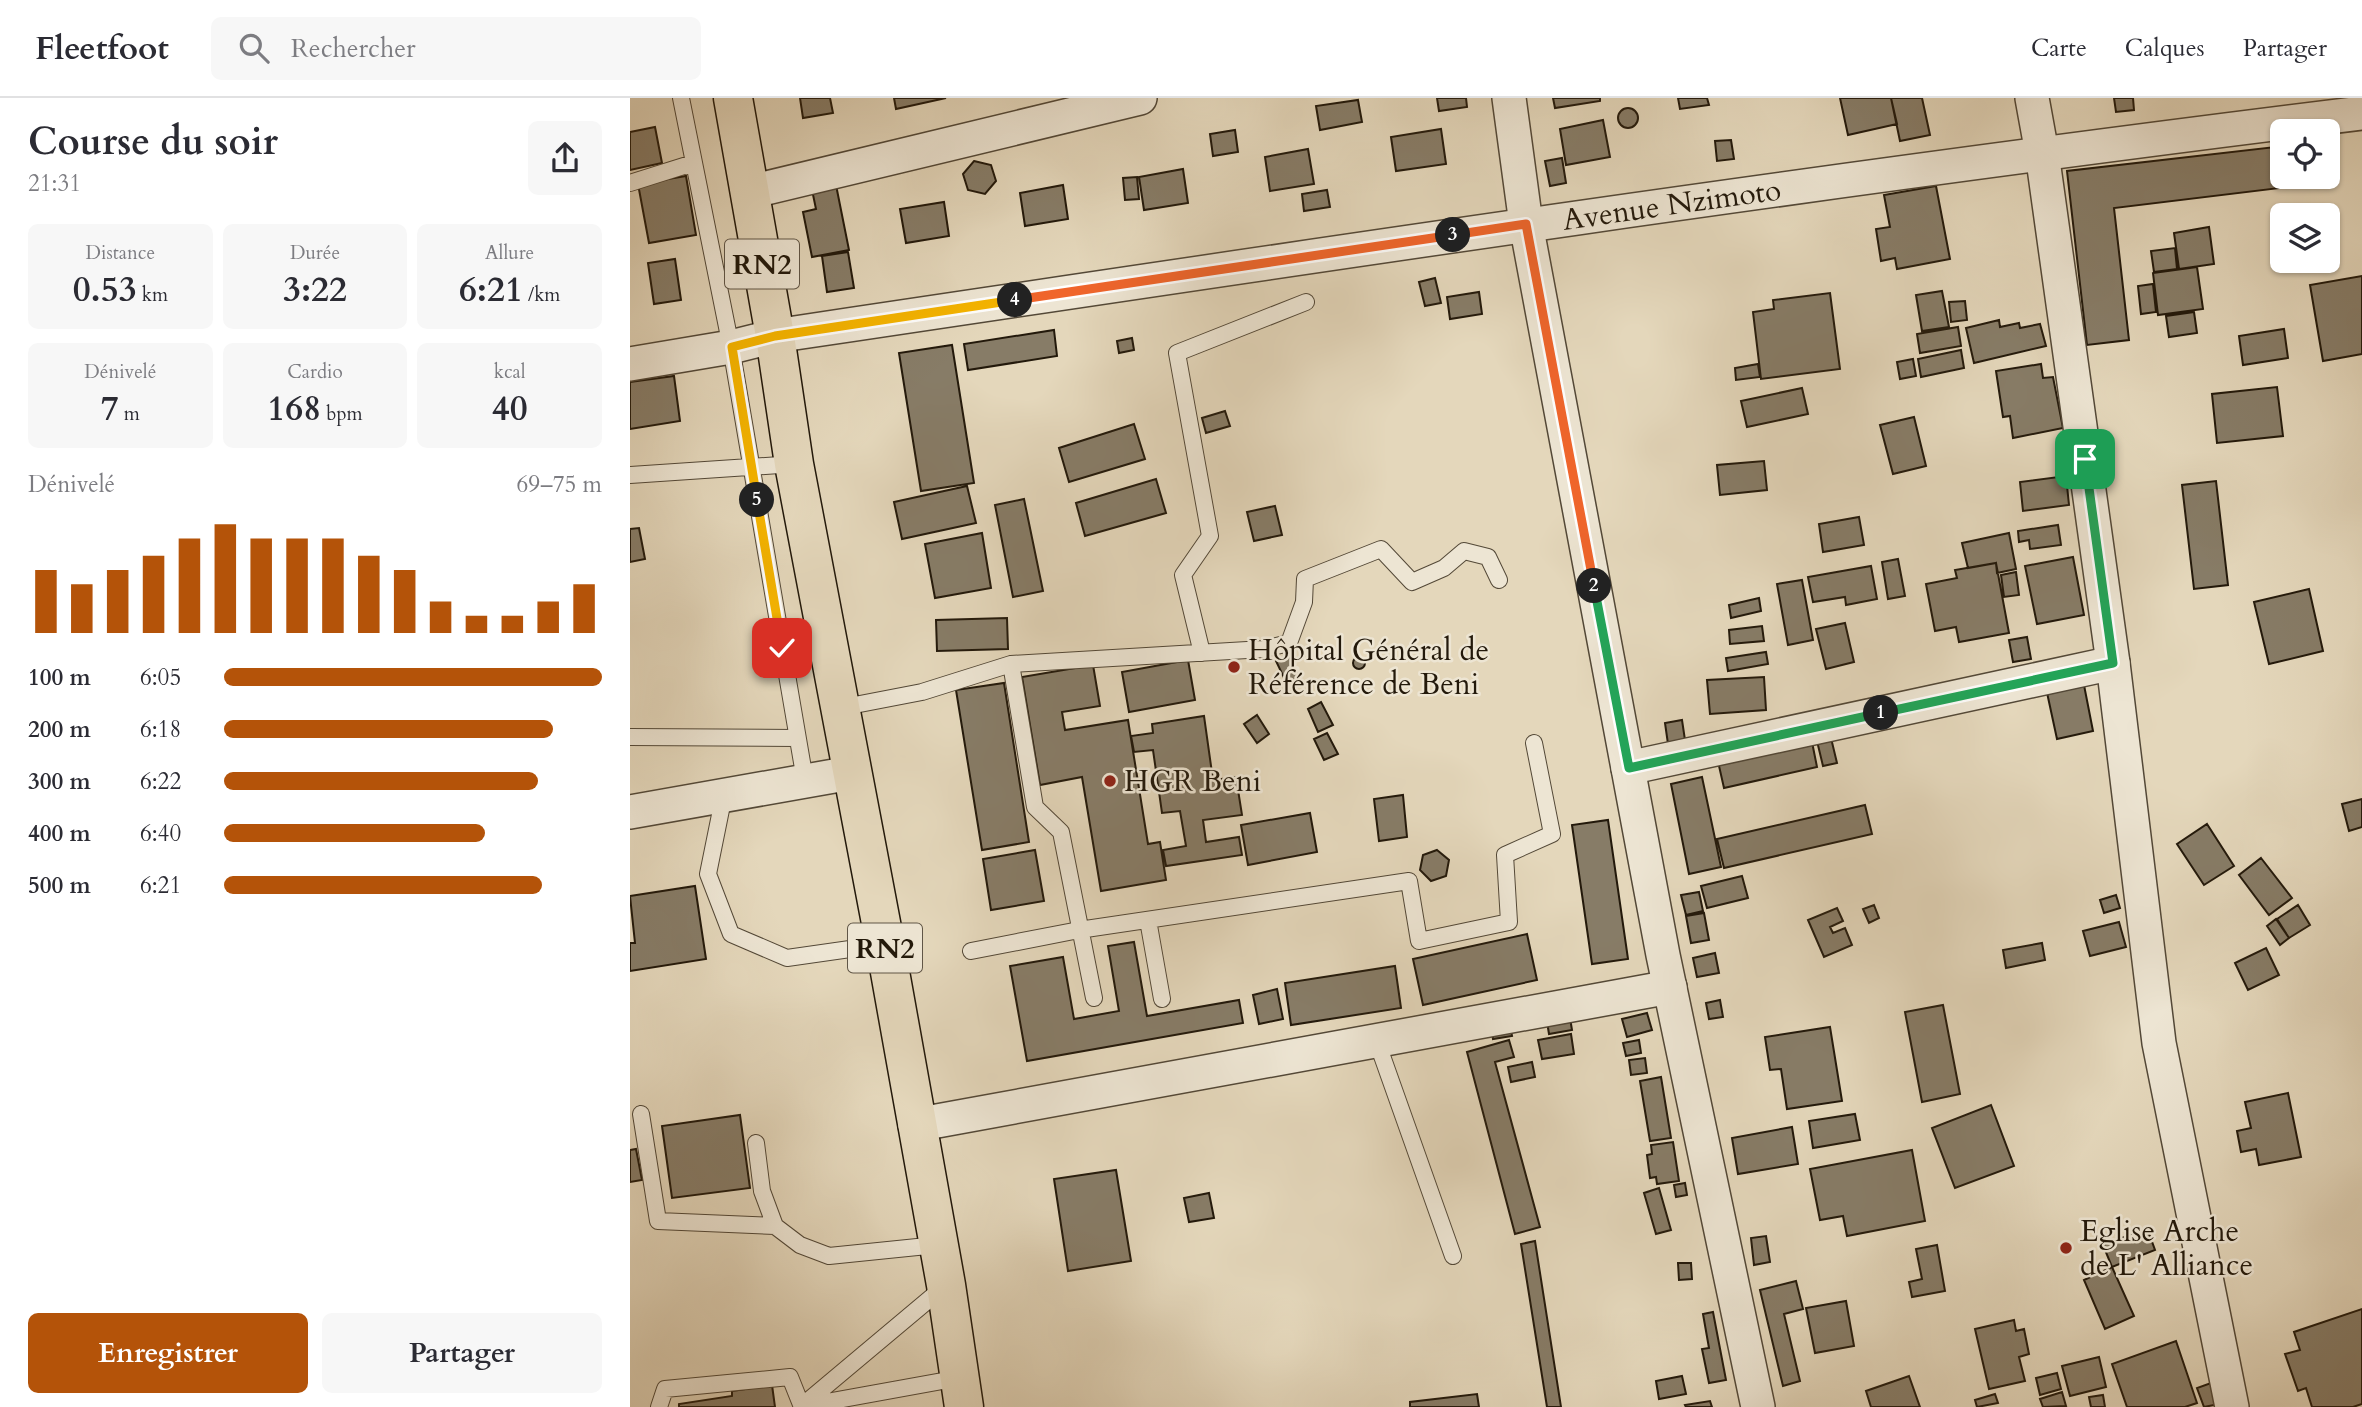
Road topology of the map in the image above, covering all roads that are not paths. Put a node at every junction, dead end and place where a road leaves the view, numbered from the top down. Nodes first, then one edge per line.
1 (681, 98) edge
2 (733, 98) edge
3 (1140, 98) edge
4 (1509, 98) edge
5 (2032, 98) edge
6 (2362, 113) edge
7 (2042, 152) junction
8 (693, 163) junction
9 (630, 183) edge
10 (750, 192) junction
11 (1526, 224) junction
12 (1306, 302) dead end
13 (775, 336) junction
14 (732, 347) junction
15 (630, 364) edge
16 (794, 464) junction
17 (752, 467) junction
18 (630, 475) edge
19 (1499, 580) dead end
20 (1202, 653) junction
21 (2113, 663) junction
22 (1011, 664) junction
23 (839, 708) junction
24 (630, 737) edge
25 (797, 738) junction
26 (1534, 743) dead end
27 (1629, 768) junction
28 (851, 773) junction
29 (805, 780) junction
30 (724, 795) junction
31 (630, 812) edge
32 (1148, 920) junction
33 (1079, 930) junction
34 (884, 944) junction
35 (971, 951) dead end
36 (1670, 987) junction
37 (1094, 998) dead end
38 (1162, 999) dead end
39 (1376, 1040) junction
40 (641, 1114) dead end
41 (915, 1125) junction
42 (756, 1143) dead end
43 (775, 1226) junction
44 (937, 1245) junction
45 (1453, 1256) dead end
46 (946, 1286) junction
47 (962, 1393) edge
48 (659, 1407) edge
49 (802, 1407) edge
50 (1758, 1407) edge
51 (2232, 1407) edge

1 - 8 lane
2 - 10 highway, RN2
3 - 10 street
4 - 11 street
5 - 7 street
6 - 7 street, Avenue Nzimoto
7 - 11 street, Avenue Nzimoto
7 - 21 street
8 - 9 lane
8 - 14 lane
10 - 13 highway, RN2
11 - 13 street, Avenue Nzimoto
11 - 27 street
12 - 20 lane
13 - 14 street, Avenue Nzimoto
13 - 16 highway, RN2
14 - 15 street, Avenue Nzimoto
14 - 17 lane
16 - 17 lane
16 - 23 highway, RN2
17 - 18 lane
17 - 25 lane
19 - 20 lane
20 - 22 lane
21 - 27 street
21 - 51 street
22 - 23 lane
22 - 33 lane
23 - 28 highway, RN2
24 - 25 lane
25 - 29 lane
26 - 32 lane
27 - 36 street
28 - 29 street
28 - 34 highway, RN2
29 - 30 street
30 - 31 street
30 - 34 lane
32 - 33 lane
32 - 38 lane
33 - 35 lane
33 - 37 lane
34 - 41 highway, RN2
36 - 39 street
36 - 50 street
39 - 41 street
39 - 45 lane
40 - 43 lane
41 - 44 highway, RN2
42 - 43 lane
43 - 44 lane
44 - 46 highway, RN2
46 - 47 highway, RN2
46 - 49 lane
47 - 49 lane
48 - 49 lane

